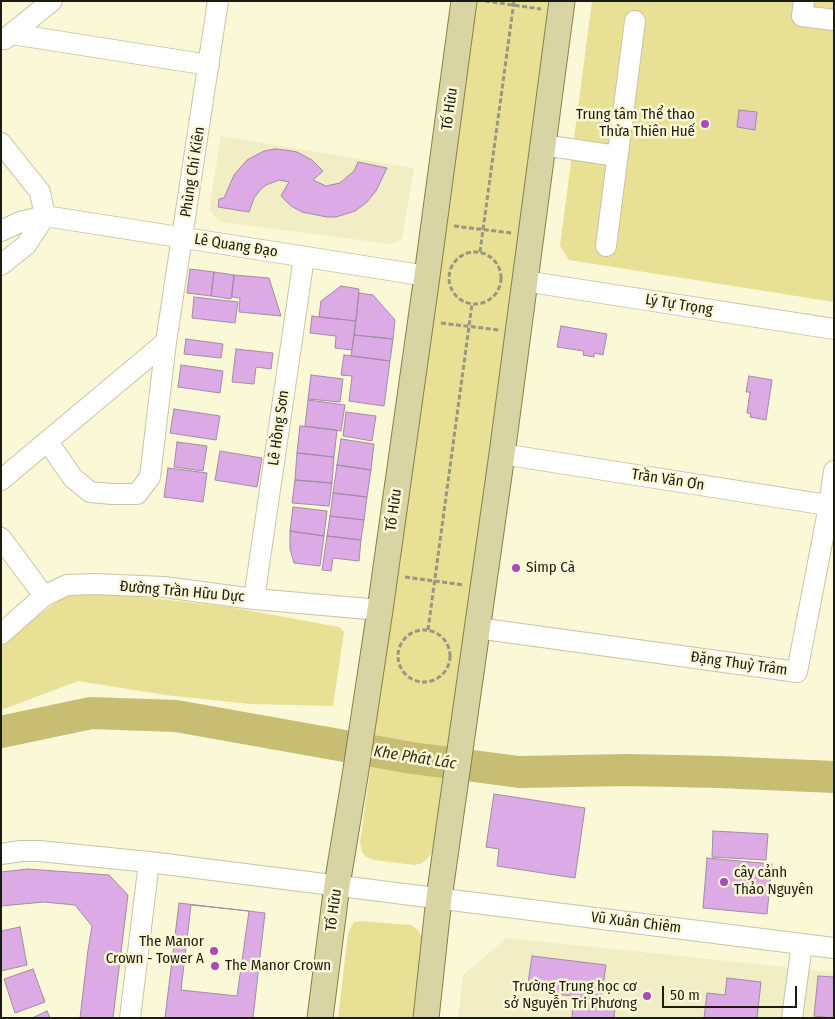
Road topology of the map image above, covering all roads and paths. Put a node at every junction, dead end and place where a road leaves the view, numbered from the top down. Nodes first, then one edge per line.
1 (52, 1) edge
2 (218, 1) edge
3 (464, 1) edge
4 (484, 1) edge
5 (804, 1) edge
6 (514, 3) edge
7 (555, 6) edge
8 (834, 20) edge
9 (635, 21) dead end
10 (6, 38) edge
11 (209, 65) junction
12 (1, 144) edge
13 (542, 145) junction
14 (617, 156) junction
15 (45, 216) junction
16 (448, 225) dead end
17 (483, 229) junction
18 (1, 231) edge
19 (517, 234) dead end
20 (183, 237) junction
21 (606, 246) dead end
22 (480, 252) junction
23 (304, 257) junction
24 (1, 266) edge
25 (427, 276) junction
26 (524, 281) junction
27 (472, 304) junction
28 (432, 322) dead end
29 (469, 326) junction
30 (834, 329) edge
31 (502, 331) dead end
32 (166, 342) junction
33 (48, 442) junction
34 (502, 454) junction
35 (834, 471) edge
36 (1, 480) edge
37 (831, 506) edge
38 (1, 538) edge
39 (398, 576) dead end
40 (434, 581) junction
41 (469, 586) dead end
42 (44, 596) junction
43 (254, 598) junction
44 (380, 610) junction
45 (477, 628) junction
46 (428, 630) junction
47 (1, 634) edge
48 (1, 854) edge
49 (149, 862) junction
50 (337, 885) junction
51 (439, 898) junction
52 (802, 944) junction
53 (834, 948) edge
54 (130, 1018) edge
55 (320, 1018) edge
56 (426, 1018) edge
57 (792, 1018) edge

1 - 10 street
2 - 11 street, Phùng Chí Kiên
3 - 25 main road, Tố Hữu
4 - 6 path
5 - 8 street
6 - 7 path
6 - 17 path
7 - 13 main road
9 - 14 street
10 - 11 street
11 - 20 street, Phùng Chí Kiên
12 - 15 street
13 - 14 street
13 - 26 main road
14 - 21 street
15 - 18 street, Lê Quang Đạo
15 - 20 street, Lê Quang Đạo
15 - 24 street
16 - 17 path
17 - 19 path
17 - 22 path
20 - 23 street, Lê Quang Đạo
20 - 32 street, Phùng Chí Kiên
22 - 27 path
22 - 27 path
23 - 25 street, Lê Quang Đạo
23 - 43 street, Lê Hồng Sơn
25 - 44 main road, Tố Hữu
26 - 30 street, Lý Tự Trọng
26 - 34 main road
27 - 29 path
28 - 29 path
29 - 31 path
29 - 40 path
32 - 33 street
32 - 33 street, Phùng Chí Kiên
33 - 36 street
34 - 37 street, Trần Văn Ơn
34 - 45 main road
35 - 37 street, Đặng Thuỳ Trâm
37 - 45 street, Đặng Thuỳ Trâm
38 - 42 street
39 - 40 path
40 - 41 path
40 - 46 path
42 - 43 street, Đường Trần Hữu Dực
42 - 47 street, Đường Trần Hữu Dực
43 - 44 street, Đường Trần Hữu Dực
44 - 50 main road, Tố Hữu
45 - 51 main road
46 - 46 path
48 - 49 street, Vũ Xuân Chiêm
49 - 50 street, Vũ Xuân Chiêm
49 - 54 street
50 - 51 street, Vũ Xuân Chiêm
50 - 55 main road, Tố Hữu
51 - 52 street, Vũ Xuân Chiêm
51 - 56 main road
52 - 53 street, Vũ Xuân Chiêm
52 - 57 street

